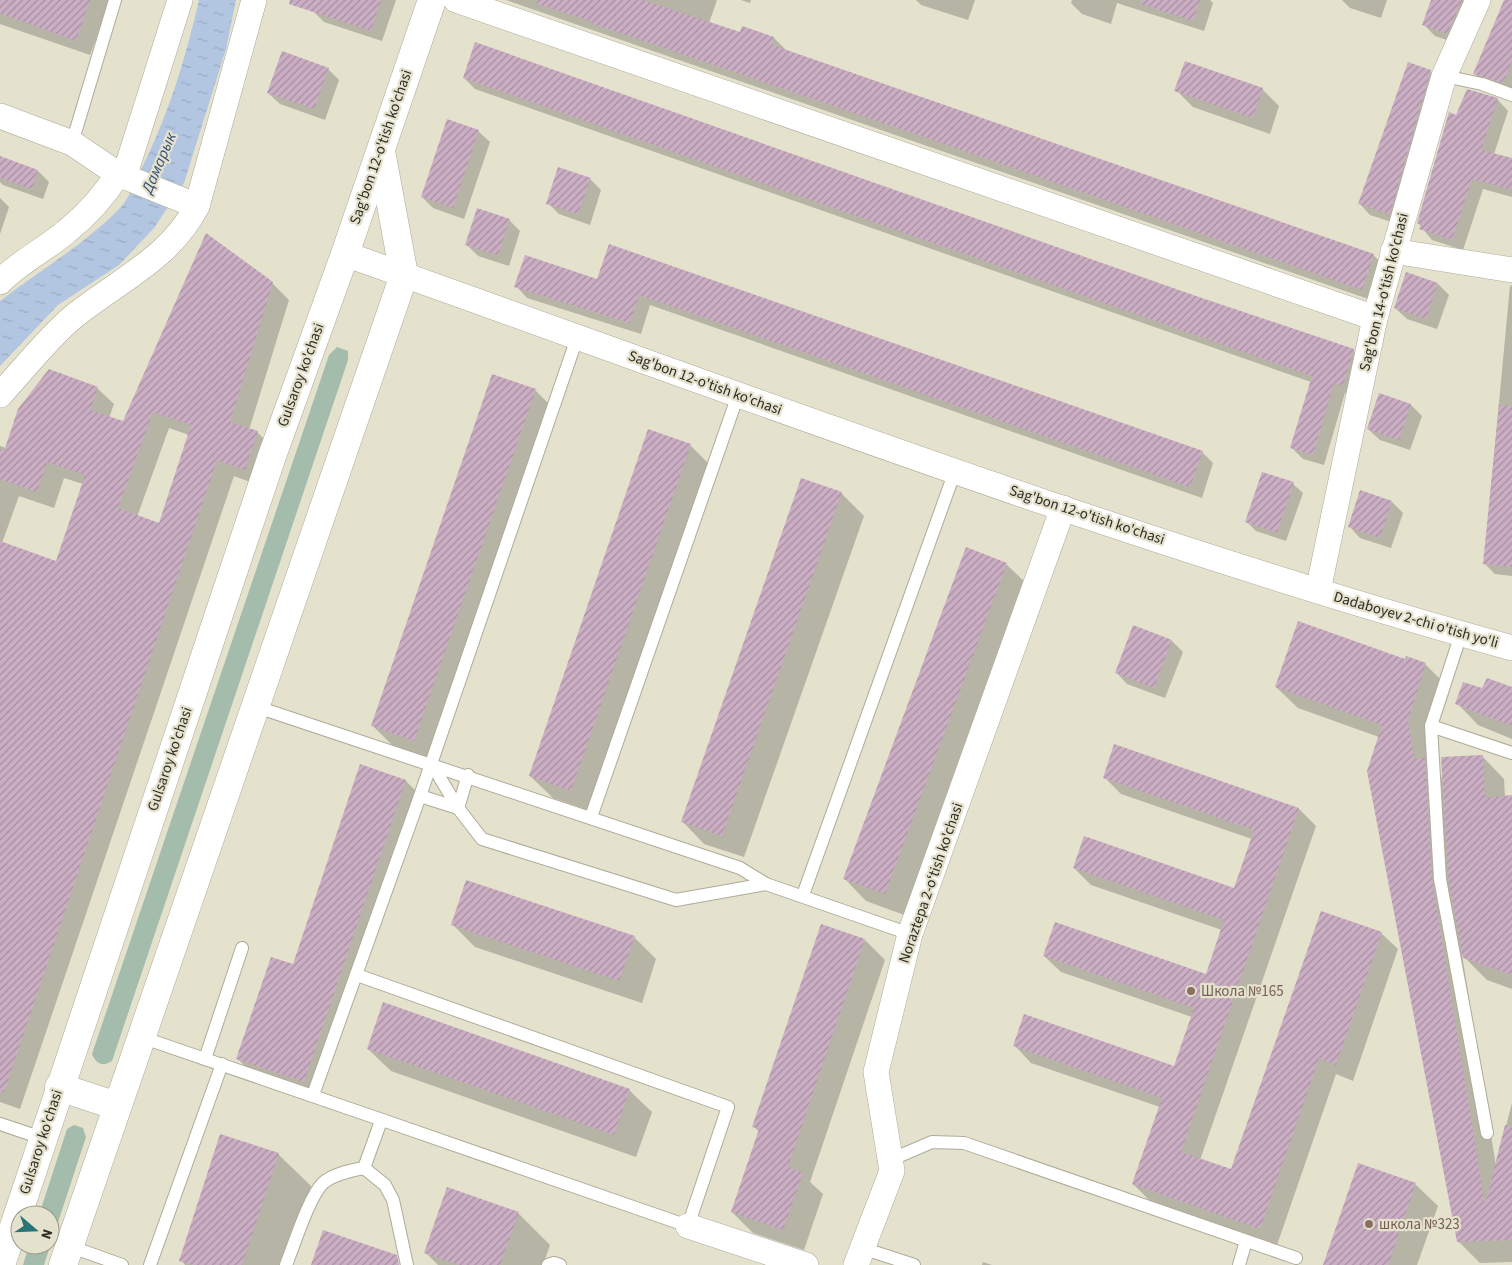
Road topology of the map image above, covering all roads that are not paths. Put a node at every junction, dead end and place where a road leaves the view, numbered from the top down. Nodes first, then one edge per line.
1 (115, 0) edge
2 (180, 0) edge
3 (254, 0) edge
4 (432, 0) edge
5 (456, 0) edge
6 (1478, 0) edge
7 (1444, 76) junction
8 (1512, 95) edge
9 (0, 116) edge
10 (72, 143) junction
11 (381, 150) junction
12 (121, 175) junction
13 (197, 206) junction
14 (1393, 251) junction
15 (345, 254) junction
16 (1512, 270) edge
17 (404, 275) junction
18 (0, 282) edge
19 (1375, 318) junction
20 (577, 338) junction
21 (0, 395) edge
22 (738, 395) junction
23 (955, 470) junction
24 (1063, 508) junction
25 (1319, 592) junction
26 (1461, 634) junction
27 (1512, 648) edge
28 (254, 706) junction
29 (1431, 726) junction
30 (1512, 753) edge
31 (431, 763) junction
32 (468, 775) junction
33 (420, 796) junction
34 (458, 808) junction
35 (591, 817) junction
36 (766, 884) junction
37 (802, 895) junction
38 (910, 934) junction
39 (242, 948) dead end
40 (357, 975) junction
41 (141, 1037) junction
42 (205, 1059) junction
43 (222, 1064) junction
44 (59, 1087) junction
45 (313, 1095) junction
46 (117, 1106) junction
47 (381, 1121) junction
48 (0, 1124) edge
49 (1487, 1133) dead end
50 (42, 1138) junction
51 (890, 1160) junction
52 (364, 1168) junction
53 (688, 1226) junction
54 (1246, 1241) junction
55 (66, 1256) edge
56 (859, 1256) edge
57 (1296, 1258) dead end
58 (1, 1265) edge
59 (122, 1265) edge
60 (150, 1265) edge
61 (286, 1265) edge
62 (407, 1265) edge
63 (548, 1265) edge
64 (560, 1265) edge
65 (806, 1265) edge
66 (914, 1265) edge
67 (1239, 1265) edge

1 - 10 lane
2 - 12 street
3 - 13 street
4 - 11 main road, Sag'bon 12-o'tish ko'chasi
5 - 19 street
6 - 7 street, Sag'bon 14-o'tish ko'chasi
7 - 8 lane
7 - 14 street, Sag'bon 14-o'tish ko'chasi
9 - 10 street
10 - 12 street
11 - 15 main road, Sag'bon 12-o'tish ko'chasi
11 - 17 main road
12 - 13 street
12 - 18 street
13 - 21 street
14 - 16 street
14 - 19 street, Sag'bon 14-o'tish ko'chasi
15 - 17 street, Sag'bon 12-o'tish ko'chasi
15 - 44 main road, Gulsaroy ko'chasi
17 - 20 street, Sag'bon 12-o'tish ko'chasi
17 - 28 main road
19 - 25 street, Sag'bon 14-o'tish ko'chasi
20 - 22 street, Sag'bon 12-o'tish ko'chasi
20 - 31 lane
22 - 23 street, Sag'bon 12-o'tish ko'chasi
22 - 35 lane
23 - 24 street, Sag'bon 12-o'tish ko'chasi
23 - 37 lane
24 - 25 street, Sag'bon 12-o'tish ko'chasi
24 - 38 street, Noraztepa 2-oʻtish ko'chasi
25 - 26 street, Dadaboyev 2-chi o'tish yo'li
26 - 27 street, Dadaboyev 2-chi o'tish yo'li
26 - 29 lane
28 - 31 lane
28 - 41 main road
29 - 30 lane
29 - 49 lane
31 - 32 lane
31 - 33 lane
31 - 34 lane
32 - 34 lane
32 - 35 lane
33 - 34 lane
33 - 40 lane
34 - 36 lane
35 - 36 lane
36 - 37 lane
37 - 38 lane
38 - 51 street, Noraztepa 2-oʻtish ko'chasi
39 - 42 lane
40 - 45 lane
40 - 53 lane
41 - 42 lane
41 - 46 main road
42 - 43 lane
43 - 45 lane
43 - 60 lane
44 - 46 main road
44 - 50 main road, Gulsaroy ko'chasi
45 - 47 lane
46 - 55 main road
47 - 52 lane
47 - 53 lane
48 - 50 lane
50 - 58 main road, Gulsaroy ko'chasi
51 - 54 lane
51 - 56 street, Noraztepa 2-oʻtish ko'chasi
52 - 61 lane
52 - 62 lane
53 - 65 street
54 - 57 lane
54 - 67 lane
55 - 59 lane
56 - 66 lane
63 - 64 lane

